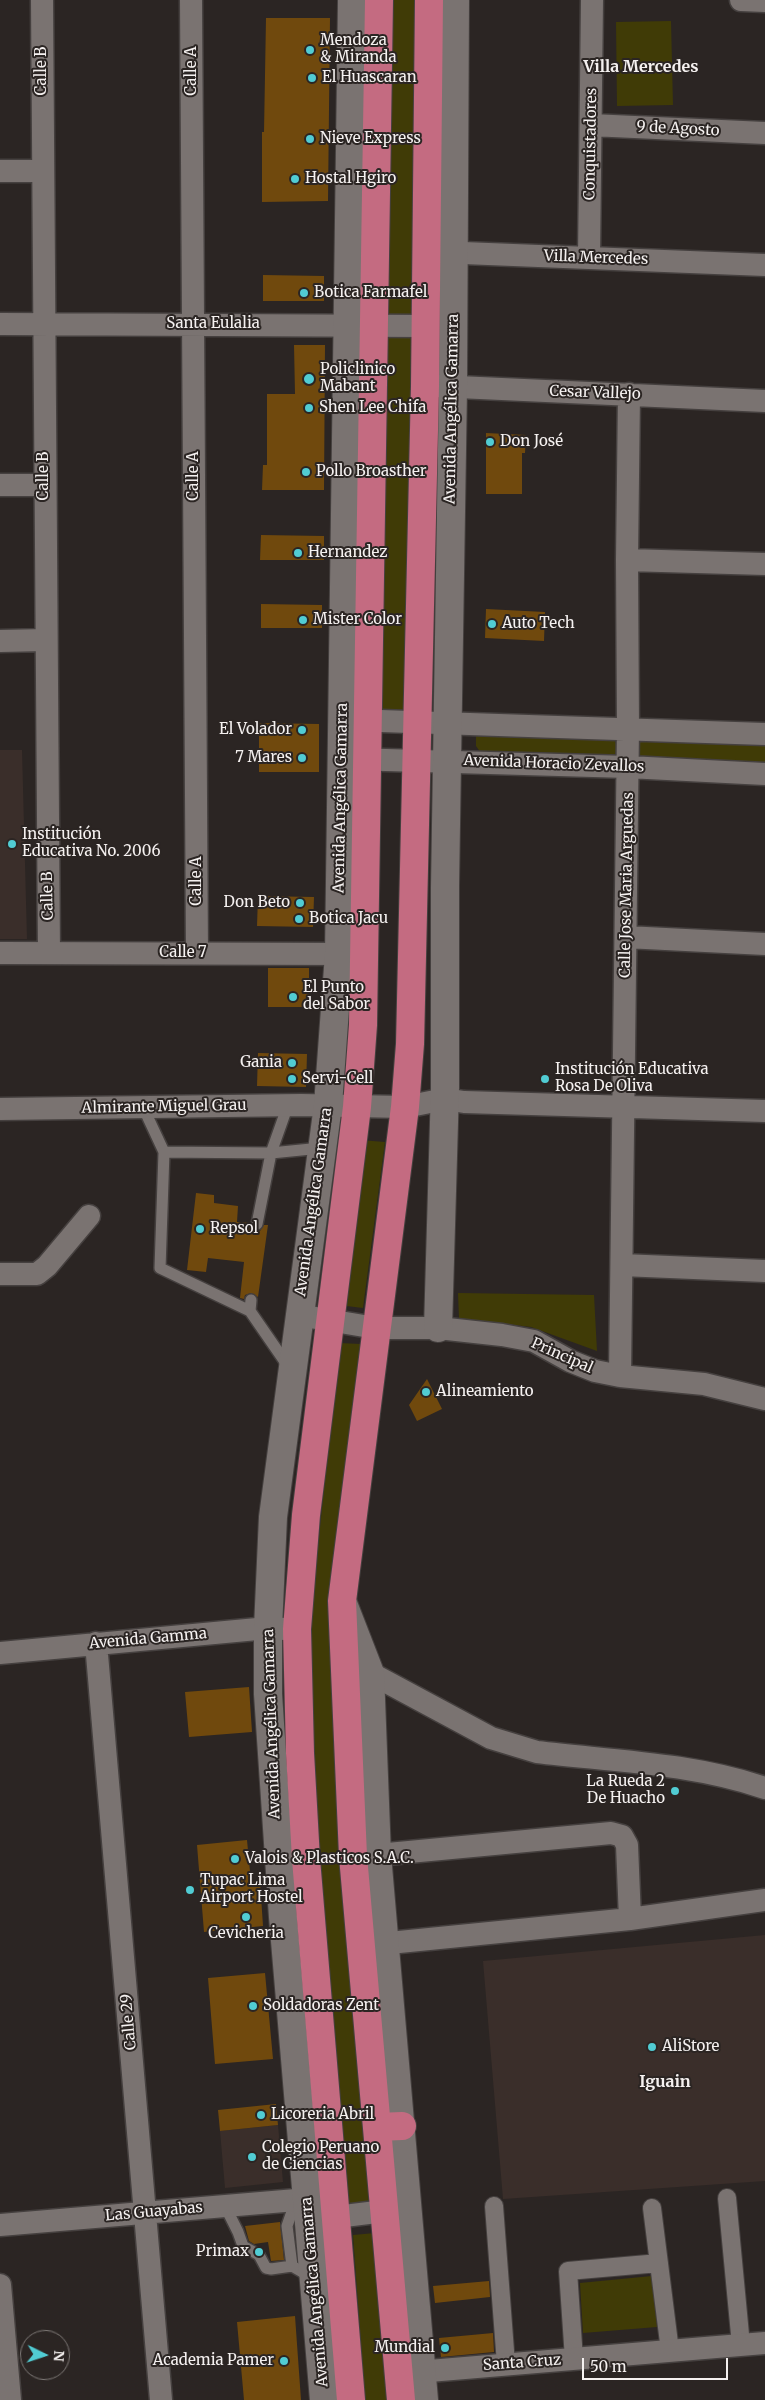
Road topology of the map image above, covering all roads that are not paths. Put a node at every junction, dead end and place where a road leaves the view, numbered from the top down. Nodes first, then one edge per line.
1 (42, 0) edge
2 (191, 0) edge
3 (352, 0) edge
4 (379, 0) edge
5 (429, 0) edge
6 (454, 0) edge
7 (592, 0) edge
8 (741, 0) edge
9 (765, 1) edge
10 (591, 125) junction
11 (765, 133) edge
12 (0, 171) edge
13 (42, 172) junction
14 (427, 252) junction
15 (454, 253) junction
16 (589, 257) junction
17 (765, 265) edge
18 (43, 323) junction
19 (193, 323) junction
20 (0, 324) edge
21 (361, 325) junction
22 (426, 326) junction
23 (425, 386) junction
24 (453, 387) junction
25 (629, 394) junction
26 (765, 401) edge
27 (0, 485) edge
28 (44, 485) junction
29 (627, 560) junction
30 (765, 564) edge
31 (46, 640) junction
32 (0, 641) edge
33 (355, 720) junction
34 (418, 721) junction
35 (448, 722) junction
36 (628, 728) junction
37 (765, 734) edge
38 (355, 759) junction
39 (418, 760) junction
40 (447, 761) junction
41 (628, 767) junction
42 (765, 774) edge
43 (626, 937) junction
44 (765, 944) edge
45 (49, 952) junction
46 (0, 953) edge
47 (197, 953) junction
48 (352, 954) junction
49 (445, 1099) junction
50 (288, 1105) junction
51 (328, 1105) junction
52 (624, 1106) junction
53 (143, 1107) junction
54 (357, 1107) junction
55 (404, 1107) junction
56 (0, 1109) edge
57 (765, 1111) edge
58 (322, 1148) junction
59 (164, 1152) junction
60 (271, 1153) junction
61 (89, 1216) dead end
62 (257, 1224) dead end
63 (622, 1265) junction
64 (765, 1271) edge
65 (0, 1274) edge
66 (298, 1315) junction
67 (328, 1320) junction
68 (376, 1328) junction
69 (438, 1328) junction
70 (292, 1370) junction
71 (620, 1376) junction
72 (765, 1399) edge
73 (342, 1601) junction
74 (268, 1628) junction
75 (297, 1629) junction
76 (96, 1643) junction
77 (0, 1653) edge
78 (370, 1673) junction
79 (765, 1788) edge
80 (377, 1855) junction
81 (765, 1900) edge
82 (630, 1919) junction
83 (373, 1945) junction
84 (727, 2198) dead end
85 (302, 2199) junction
86 (224, 2206) junction
87 (494, 2206) dead end
88 (652, 2208) dead end
89 (396, 2210) junction
90 (145, 2213) junction
91 (336, 2217) junction
92 (0, 2225) edge
93 (659, 2262) junction
94 (303, 2272) junction
95 (0, 2285) edge
96 (765, 2343) edge
97 (741, 2345) junction
98 (670, 2351) junction
99 (574, 2359) junction
100 (506, 2364) junction
101 (407, 2382) edge
102 (10, 2400) edge
103 (161, 2400) edge
104 (324, 2400) edge
105 (351, 2400) edge
106 (424, 2400) edge

1 - 13 street, Calle B
2 - 19 street, Calle A
3 - 21 main road, Avenida Angélica Gamarra
4 - 21 main road, Avenida Angélica Gamarra
5 - 14 main road, Avenida Angélica Gamarra
6 - 15 main road, Avenida Angélica Gamarra
7 - 10 street, Conquistadores
8 - 9 street
10 - 11 street, 9 de Agosto
10 - 16 street, Conquistadores
12 - 13 street
13 - 18 street, Calle B
14 - 15 street, Villa Mercedes
14 - 22 main road, Avenida Angélica Gamarra
15 - 16 street, Villa Mercedes
15 - 24 main road, Avenida Angélica Gamarra
16 - 17 street, Villa Mercedes
18 - 19 street, Santa Eulalia
18 - 20 street, Santa Eulalia
18 - 28 street, Calle B
19 - 21 street, Santa Eulalia
19 - 47 street, Calle A
21 - 22 street, Santa Eulalia
21 - 33 main road, Avenida Angélica Gamarra
22 - 23 main road, Avenida Angélica Gamarra
23 - 24 street, Cesar Vallejo
23 - 34 main road, Avenida Angélica Gamarra
24 - 25 street, Cesar Vallejo
24 - 35 main road, Avenida Angélica Gamarra
25 - 26 street, Cesar Vallejo
25 - 29 street, Calle Jose Maria Arguedas
27 - 28 street
28 - 31 street, Calle B
29 - 30 street
29 - 36 street, Calle Jose Maria Arguedas
31 - 32 street
31 - 45 street, Calle B
33 - 34 street
33 - 38 main road, Avenida Angélica Gamarra
34 - 35 street
34 - 39 main road, Avenida Angélica Gamarra
35 - 36 street
35 - 40 main road, Avenida Angélica Gamarra
36 - 37 street
36 - 41 street, Calle Jose Maria Arguedas
38 - 39 street, Avenida Horacio Zevallos
38 - 48 main road, Avenida Angélica Gamarra
39 - 40 street, Avenida Horacio Zevallos
39 - 55 main road, Avenida Angélica Gamarra
40 - 41 street, Avenida Horacio Zevallos
40 - 49 main road, Avenida Angélica Gamarra
41 - 42 street, Avenida Horacio Zevallos
41 - 43 street, Calle Jose Maria Arguedas
43 - 44 street
43 - 52 street, Calle Jose Maria Arguedas
45 - 46 street, Calle 7
45 - 47 street, Calle 7
47 - 48 street, Calle 7
48 - 51 main road, Avenida Angélica Gamarra
48 - 54 main road, Avenida Angélica Gamarra
49 - 52 street, Almirante Miguel Grau
49 - 55 street, Almirante Miguel Grau
49 - 69 main road, Avenida Angélica Gamarra
50 - 51 street, Almirante Miguel Grau
50 - 53 street, Almirante Miguel Grau
50 - 60 lane
51 - 54 street, Almirante Miguel Grau
51 - 58 main road, Avenida Angélica Gamarra
52 - 57 street, Almirante Miguel Grau
52 - 63 street, Calle Jose Maria Arguedas
53 - 56 street, Almirante Miguel Grau
53 - 59 lane
54 - 55 street, Almirante Miguel Grau
54 - 67 main road, Avenida Angélica Gamarra
55 - 68 main road, Avenida Angélica Gamarra
58 - 60 lane
58 - 66 main road, Avenida Angélica Gamarra
59 - 60 lane
59 - 70 lane
60 - 62 lane
61 - 65 street
63 - 64 street
63 - 71 street, Calle Jose Maria Arguedas
66 - 67 street, Principal
66 - 70 main road, Avenida Angélica Gamarra
67 - 68 street, Principal
67 - 75 main road, Avenida Angélica Gamarra
68 - 69 street, Principal
68 - 73 main road, Avenida Angélica Gamarra
69 - 71 street, Principal
70 - 74 main road, Avenida Angélica Gamarra
71 - 72 street, Principal
73 - 78 main road, Avenida Angélica Gamarra
73 - 83 main road, Avenida Angélica Gamarra
74 - 75 street, Avenida Gamma
74 - 76 street, Avenida Gamma
74 - 85 main road, Avenida Angélica Gamarra
75 - 91 main road, Avenida Angélica Gamarra
76 - 77 street, Avenida Gamma
76 - 90 street, Calle 29
78 - 79 street
78 - 80 main road, Avenida Angélica Gamarra
80 - 82 street
80 - 83 main road, Avenida Angélica Gamarra
81 - 82 street
82 - 83 street
83 - 89 main road, Avenida Angélica Gamarra
84 - 97 street
85 - 86 street, Las Guayabas
85 - 91 street
85 - 94 main road, Avenida Angélica Gamarra
86 - 90 street, Las Guayabas
86 - 94 lane
87 - 100 street
88 - 93 street
89 - 91 street
89 - 101 main road, Avenida Angélica Gamarra
90 - 92 street, Las Guayabas
90 - 103 street, Calle 29
91 - 105 main road, Avenida Angélica Gamarra
93 - 98 street
93 - 99 street
94 - 104 main road, Avenida Angélica Gamarra
95 - 102 street
96 - 97 street, Santa Cruz
97 - 98 street, Santa Cruz
98 - 99 street, Santa Cruz
99 - 100 street, Santa Cruz
100 - 101 street, Santa Cruz
101 - 106 main road, Avenida Angélica Gamarra

